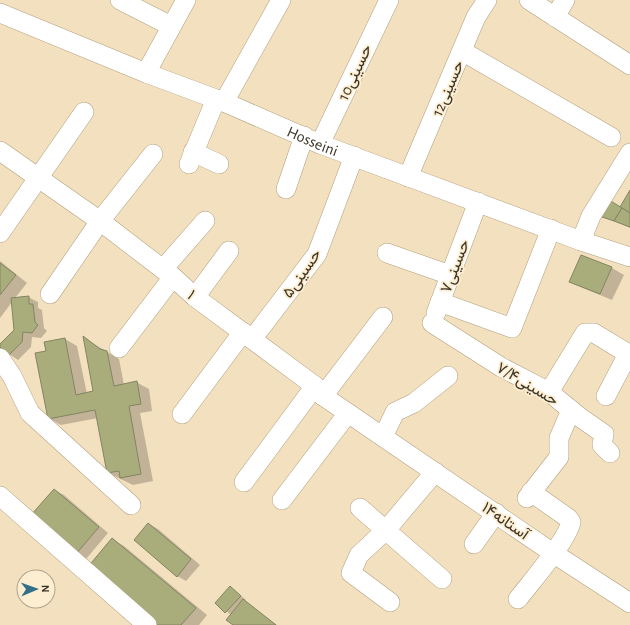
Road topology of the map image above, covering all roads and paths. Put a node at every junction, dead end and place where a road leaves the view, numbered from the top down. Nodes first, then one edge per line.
1 (120, 0) edge
2 (186, 0) edge
3 (281, 0) edge
4 (388, 0) edge
5 (487, 0) edge
6 (529, 0) edge
7 (565, 0) edge
8 (0, 13) edge
9 (555, 17) junction
10 (171, 26) junction
11 (462, 51) junction
12 (630, 65) edge
13 (146, 73) junction
14 (220, 100) junction
15 (84, 112) dead end
16 (611, 137) dead end
17 (312, 140) junction
18 (0, 151) edge
19 (630, 152) edge
20 (153, 154) dead end
21 (354, 156) junction
22 (219, 164) dead end
23 (38, 177) junction
24 (408, 177) junction
25 (286, 189) dead end
26 (478, 202) junction
27 (205, 221) dead end
28 (100, 222) junction
29 (551, 229) junction
30 (0, 233) edge
31 (581, 241) junction
32 (229, 251) dead end
33 (387, 253) dead end
34 (630, 256) edge
35 (168, 273) junction
36 (450, 276) junction
37 (50, 294) dead end
38 (195, 297) junction
39 (440, 302) junction
40 (384, 317) dead end
41 (431, 326) joint
42 (248, 335) junction
43 (119, 348) dead end
44 (629, 354) edge
45 (0, 358) edge
46 (448, 376) dead end
47 (319, 391) junction
48 (549, 392) junction
49 (606, 396) dead end
50 (571, 410) junction
51 (348, 413) junction
52 (182, 414) dead end
53 (383, 437) junction
54 (610, 453) dead end
55 (435, 472) junction
56 (244, 482) dead end
57 (0, 496) edge
58 (282, 500) dead end
59 (131, 505) dead end
60 (360, 508) dead end
61 (496, 513) junction
62 (386, 530) junction
63 (474, 544) dead end
64 (553, 553) junction
65 (442, 579) dead end
66 (518, 600) dead end
67 (390, 602) dead end
68 (630, 603) edge
69 (147, 625) edge

1 - 10 street
2 - 10 street
3 - 14 street
4 - 17 street, حسینی10
5 - 11 street, حسینی12
6 - 9 street
7 - 9 street
8 - 13 street, Hosseini
9 - 12 street
10 - 13 street
11 - 16 street
11 - 24 street, حسینی12
13 - 14 street, Hosseini
14 - 17 street, Hosseini
14 - 22 street
15 - 23 street
17 - 21 street, Hosseini
17 - 25 street, حسینی10
18 - 23 street, ۱
19 - 31 street
20 - 28 street
21 - 24 street, Hosseini
21 - 42 street, حسینی۵
23 - 28 street, ۱
23 - 30 street
24 - 26 street, Hosseini
26 - 29 street, Hosseini
26 - 36 street, حسینی۷
27 - 35 street
28 - 35 street, ۱
28 - 37 street
29 - 31 street, Hosseini
29 - 39 street
31 - 34 street, Hosseini
32 - 38 street
33 - 36 street
35 - 38 street, ۱
35 - 43 street
36 - 39 street, حسینی۷
38 - 42 street, ۱
39 - 41 street, حسینی۷
40 - 47 street
41 - 48 street, حسینی۷/۴
42 - 47 street, ۱
42 - 52 street, حسینی۵
44 - 48 street
44 - 49 street
45 - 59 street
46 - 53 street
47 - 51 street, ۱
47 - 56 street
48 - 50 street, حسینی۷/۴
50 - 54 street, حسینی۷/۴
50 - 64 street
51 - 53 street, ۱
51 - 58 street
53 - 55 street, آستانه۱۴
55 - 61 street, آستانه۱۴
55 - 62 street
57 - 69 street
60 - 62 street
61 - 63 street
61 - 64 street, آستانه۱۴
62 - 65 street
62 - 67 street
64 - 66 street
64 - 68 street, آستانه۱۴

